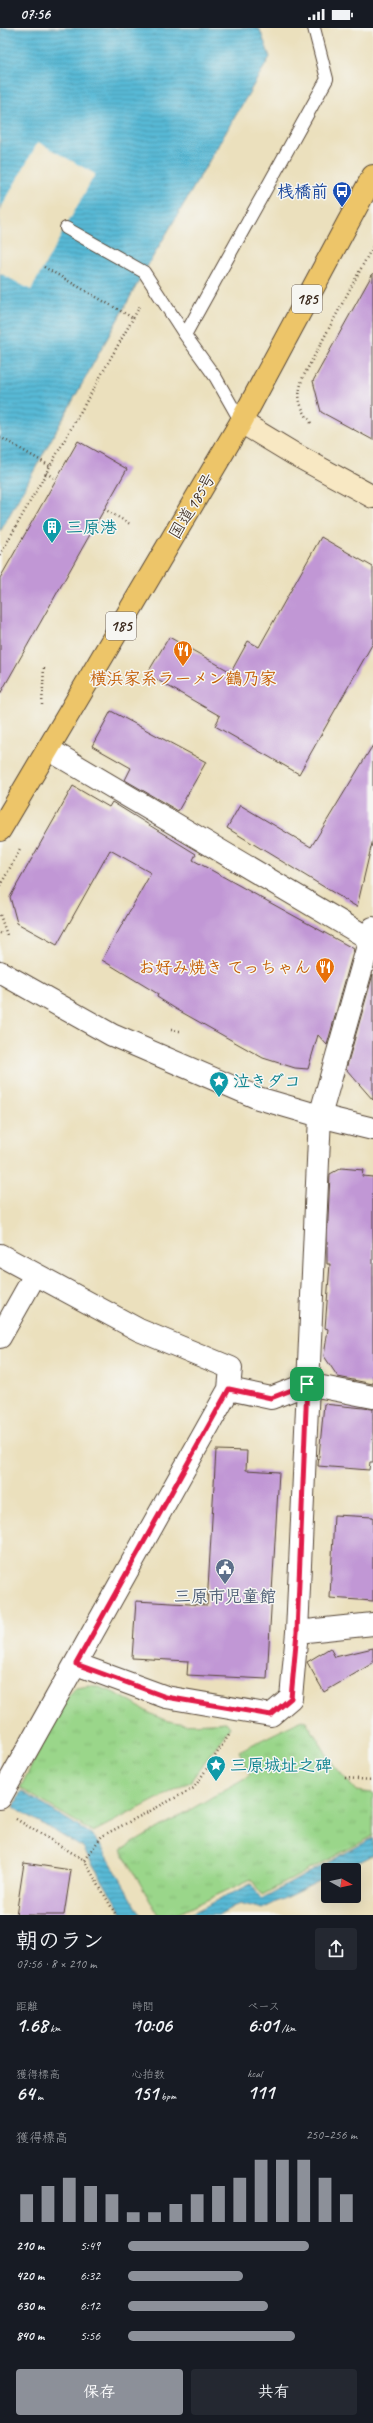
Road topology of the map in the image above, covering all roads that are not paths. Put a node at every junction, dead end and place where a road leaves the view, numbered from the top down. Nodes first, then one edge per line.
1 (314, 28) edge
2 (373, 176) edge
3 (66, 228) dead end
4 (185, 335) junction
5 (241, 422) junction
6 (373, 497) edge
7 (48, 749) junction
8 (0, 830) edge
9 (372, 936) edge
10 (0, 972) edge
11 (320, 1116) junction
12 (373, 1129) edge
13 (0, 1255) edge
14 (35, 1275) junction
15 (0, 1337) edge
16 (307, 1384) junction
17 (229, 1389) junction
18 (373, 1397) edge
19 (373, 1624) edge
20 (297, 1632) junction
21 (76, 1664) junction
22 (5, 1774) edge
23 (0, 1798) edge

1 - 4 lane
2 - 5 highway, 国道185号 / 185
3 - 4 lane
4 - 5 lane
5 - 6 street
5 - 7 highway, 国道185号 / 185
7 - 8 highway, 国道185号 / 185
7 - 9 street
9 - 11 street
10 - 11 street
11 - 12 street
11 - 16 street
13 - 14 street
14 - 15 street
14 - 17 street
16 - 17 street
16 - 18 street
16 - 20 street
17 - 21 street
19 - 20 street
20 - 21 street
21 - 22 street
22 - 23 street

